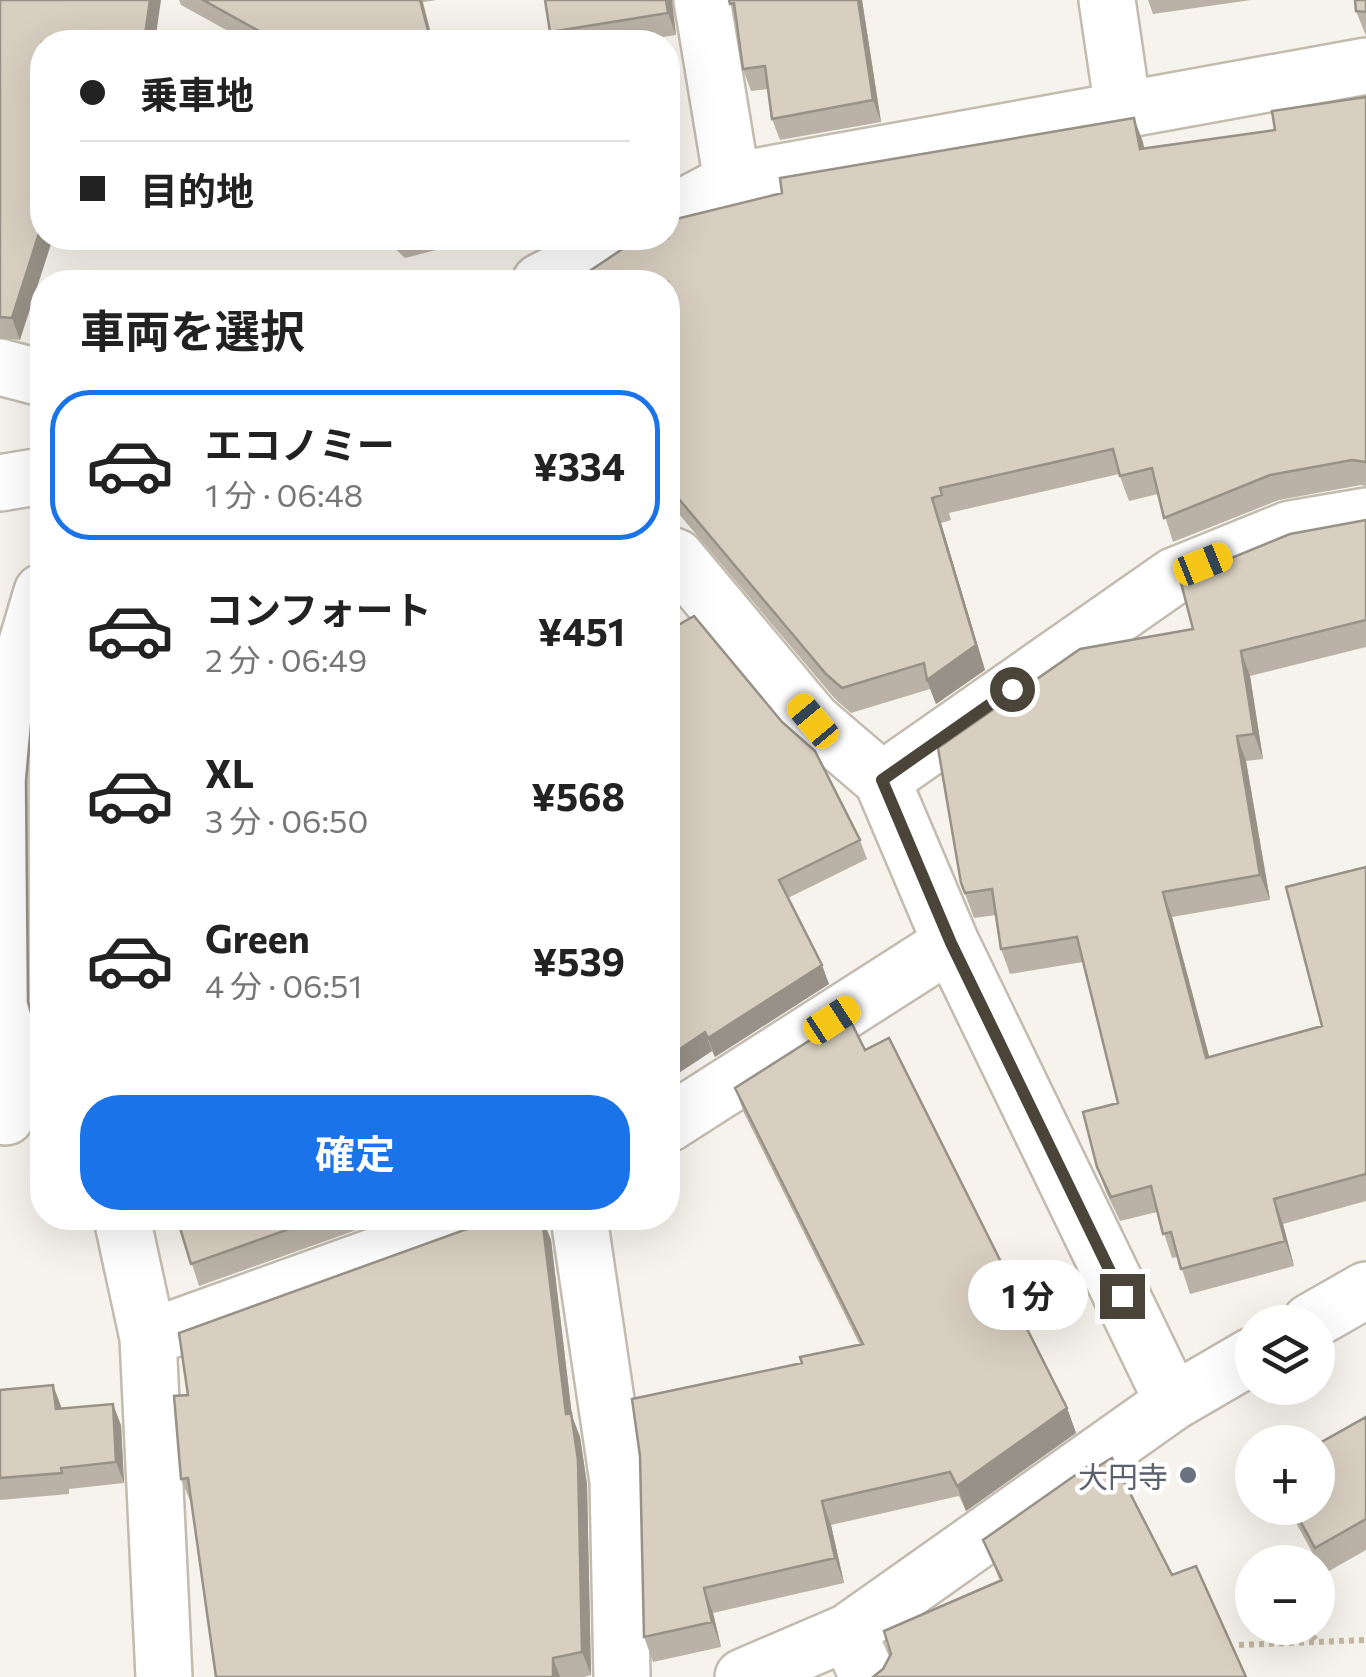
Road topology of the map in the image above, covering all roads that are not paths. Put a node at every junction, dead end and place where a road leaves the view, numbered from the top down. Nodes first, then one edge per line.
1 (702, 0) edge
2 (1107, 0) edge
3 (1366, 66) edge
4 (1123, 109) junction
5 (732, 180) junction
6 (680, 208) edge
7 (601, 250) edge
8 (563, 270) edge
9 (0, 368) edge
10 (30, 375) edge
11 (30, 478) edge
12 (0, 483) edge
13 (1366, 516) edge
14 (680, 562) edge
15 (30, 633) edge
16 (882, 780) junction
17 (951, 943) junction
18 (680, 1116) edge
19 (16, 1119) edge
20 (125, 1230) edge
21 (448, 1230) edge
22 (581, 1230) edge
23 (1366, 1290) edge
24 (1335, 1308) edge
25 (148, 1338) junction
26 (1235, 1366) edge
27 (1173, 1402) junction
28 (858, 1654) edge
29 (164, 1677) edge
30 (622, 1677) edge
31 (743, 1677) edge

1 - 5 street
2 - 4 street
3 - 4 street
4 - 5 street
5 - 6 street
7 - 8 street
9 - 10 street
11 - 12 street
13 - 16 street
14 - 16 street
15 - 19 street
16 - 17 street
17 - 18 street
17 - 27 street
20 - 25 street
21 - 25 street
22 - 30 street
23 - 24 street
25 - 29 street
26 - 27 street
27 - 28 street
28 - 31 street

